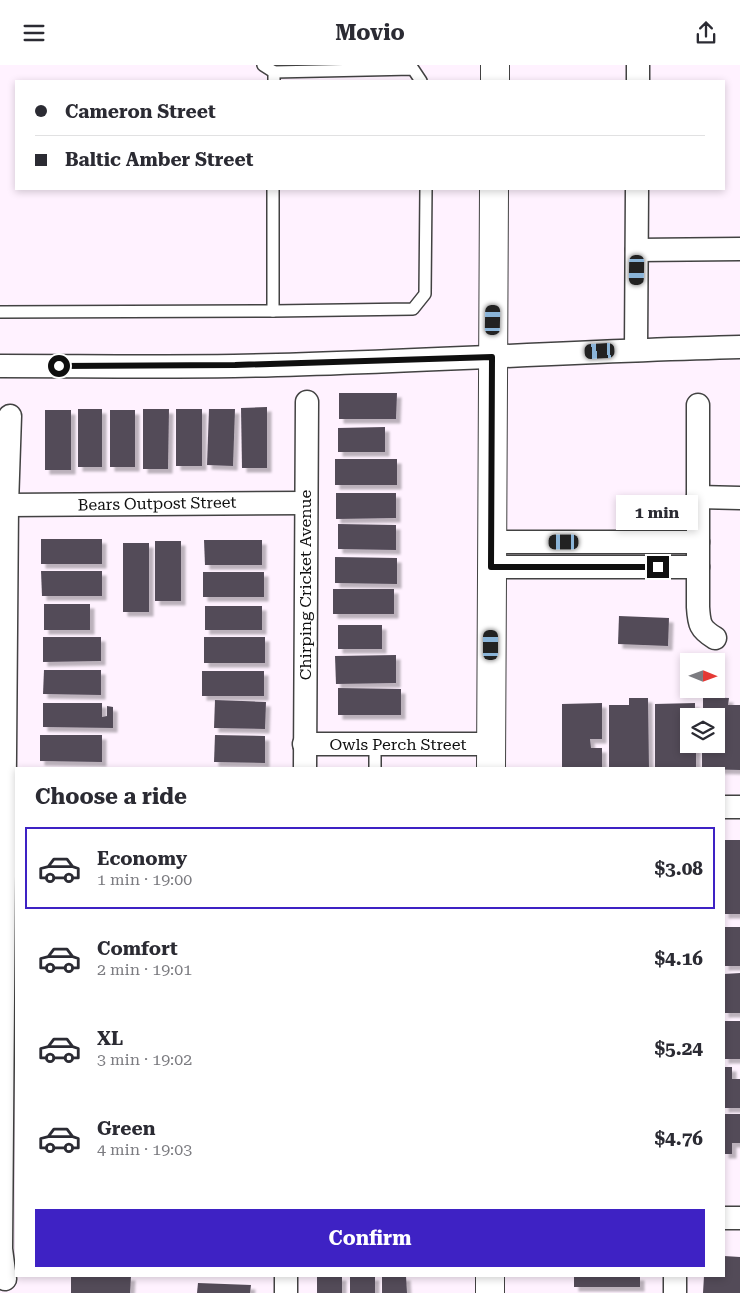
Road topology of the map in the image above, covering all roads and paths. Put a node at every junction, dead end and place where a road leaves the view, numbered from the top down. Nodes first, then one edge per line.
1 (262, 65) edge
2 (495, 65) edge
3 (638, 65) edge
4 (274, 77) edge
5 (420, 80) edge
6 (495, 80) edge
7 (638, 80) edge
8 (273, 190) edge
9 (426, 190) edge
10 (494, 190) edge
11 (638, 190) edge
12 (740, 249) edge
13 (637, 250) junction
14 (273, 311) junction
15 (0, 312) edge
16 (740, 347) edge
17 (636, 349) junction
18 (492, 357) junction
19 (0, 366) edge
20 (307, 402) dead end
21 (698, 405) dead end
22 (10, 416) dead end
23 (698, 497) junction
24 (740, 498) edge
25 (306, 503) junction
26 (7, 505) junction
27 (698, 542) junction
28 (491, 554) junction
29 (619, 555) junction
30 (698, 567) junction
31 (715, 638) dead end
32 (376, 743) junction
33 (304, 744) junction
34 (491, 756) edge
35 (305, 767) edge
36 (375, 767) edge
37 (725, 807) edge
38 (740, 807) edge
39 (10, 891) edge
40 (9, 1126) edge
41 (725, 1218) edge
42 (740, 1218) edge
43 (286, 1277) edge
44 (490, 1277) edge
45 (675, 1277) edge
46 (5, 1279) dead end
47 (286, 1293) edge
48 (490, 1293) edge
49 (675, 1293) edge

1 - 4 lane
2 - 6 street
3 - 7 street
4 - 5 lane
8 - 14 lane
9 - 14 lane
10 - 18 street
11 - 13 street
12 - 13 street
13 - 17 street
14 - 15 lane
16 - 17 street
17 - 18 street
18 - 19 street
18 - 28 street
20 - 25 street, Chirping Cricket Avenue
21 - 23 street
22 - 26 street
23 - 24 street
23 - 27 street
25 - 26 street, Bears Outpost Street
25 - 33 street, Chirping Cricket Avenue
26 - 39 street
27 - 29 street
27 - 30 street
28 - 29 street
28 - 34 street
29 - 30 street
30 - 31 street
32 - 33 street, Owls Perch Street
32 - 34 street, Owls Perch Street
32 - 36 lane
33 - 35 street, Chirping Cricket Avenue
37 - 38 street
39 - 40 street
40 - 46 street
41 - 42 street
43 - 47 street
44 - 48 street
45 - 49 street

